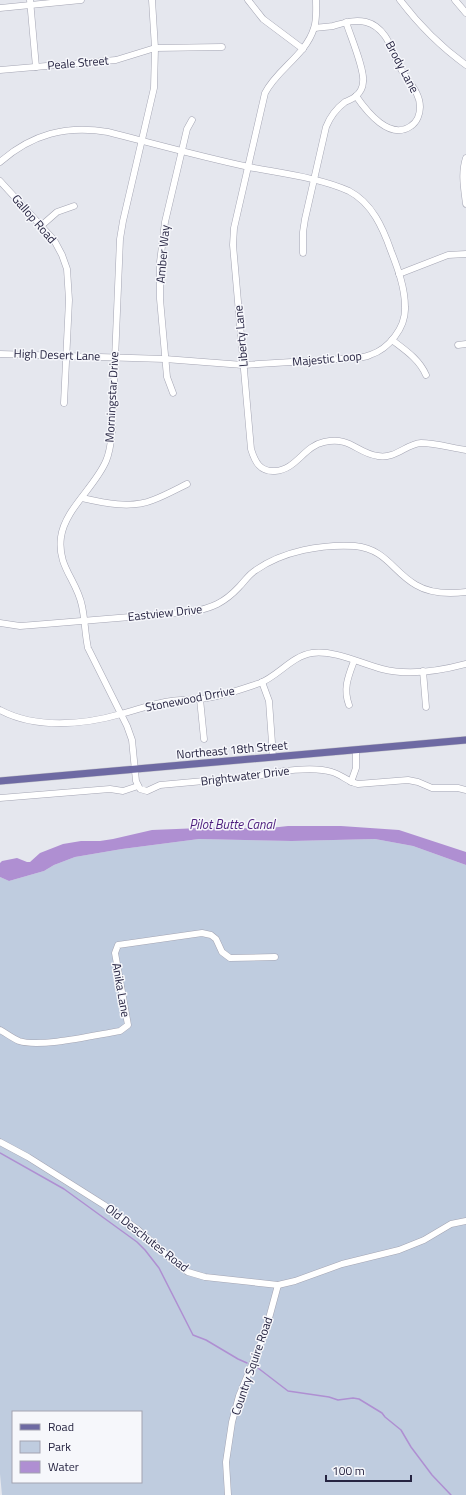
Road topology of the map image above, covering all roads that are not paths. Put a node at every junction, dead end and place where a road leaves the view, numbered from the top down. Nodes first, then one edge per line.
1 (81, 0) edge
2 (152, 0) edge
3 (248, 0) edge
4 (316, 0) edge
5 (400, 0) edge
6 (455, 0) edge
7 (30, 2) edge
8 (0, 8) edge
9 (466, 13) edge
10 (346, 22) junction
11 (314, 28) junction
12 (222, 47) dead end
13 (155, 48) junction
14 (303, 49) junction
15 (466, 65) edge
16 (36, 67) junction
17 (0, 70) edge
18 (356, 96) junction
19 (192, 120) dead end
20 (141, 140) junction
21 (182, 151) junction
22 (466, 158) edge
23 (0, 162) edge
24 (247, 166) junction
25 (314, 180) junction
26 (0, 181) edge
27 (466, 204) edge
28 (74, 206) dead end
29 (41, 226) junction
30 (303, 253) dead end
31 (466, 254) edge
32 (399, 274) junction
33 (392, 340) junction
34 (466, 344) edge
35 (458, 345) dead end
36 (0, 354) edge
37 (66, 355) junction
38 (114, 357) junction
39 (165, 359) junction
40 (243, 365) junction
41 (426, 375) dead end
42 (173, 393) dead end
43 (64, 403) dead end
44 (466, 450) edge
45 (187, 484) dead end
46 (82, 498) junction
47 (466, 592) edge
48 (83, 621) junction
49 (0, 623) edge
50 (354, 661) junction
51 (466, 664) edge
52 (422, 671) junction
53 (262, 682) junction
54 (200, 699) junction
55 (349, 706) dead end
56 (426, 707) dead end
57 (0, 710) edge
58 (120, 715) junction
59 (204, 739) dead end
60 (466, 740) edge
61 (356, 750) junction
62 (273, 757) junction
63 (135, 769) junction
64 (0, 781) edge
65 (351, 782) junction
66 (138, 786) junction
67 (466, 790) edge
68 (0, 798) edge
69 (275, 957) dead end
70 (0, 1030) edge
71 (0, 1142) edge
72 (466, 1221) edge
73 (278, 1285) junction
74 (228, 1495) edge

1 - 7 street
2 - 13 street, Morningstar Drive
3 - 14 street
4 - 11 street, Liberty Lane
5 - 15 street
6 - 9 street
7 - 8 street
7 - 16 street
10 - 11 street, Brody Lane
10 - 18 street
10 - 18 street, Brody Lane
11 - 14 street, Liberty Lane
12 - 13 street, Peale Street
13 - 16 street, Peale Street
13 - 20 street, Morningstar Drive
14 - 24 street, Liberty Lane
16 - 17 street, Peale Street
18 - 25 street
19 - 21 street, Amber Way
20 - 21 street, Majestic Loop
20 - 23 street, Majestic Loop
20 - 38 street, Morningstar Drive
21 - 24 street, Majestic Loop
21 - 39 street, Amber Way
22 - 27 street
24 - 25 street, Majestic Loop
24 - 40 street, Liberty Lane
25 - 30 street
25 - 32 street, Majestic Loop
26 - 29 street, Gallop Road
28 - 29 street
29 - 37 street, Gallop Road
31 - 32 street
32 - 33 street, Majestic Loop
33 - 40 street, Majestic Loop
33 - 41 street
34 - 35 street
36 - 37 street, High Desert Lane
37 - 38 street, High Desert Lane
37 - 43 street, Gallop Road
38 - 39 street, Majestic Loop
38 - 46 street, Morningstar Drive
39 - 40 street, Majestic Loop
39 - 42 street, Amber Way
40 - 44 street, Liberty Lane
45 - 46 street
46 - 48 street, Morningstar Drive
47 - 48 street, Eastview Drive
48 - 49 street, Eastview Drive
48 - 58 street, Morningstar Drive
50 - 52 street, Stonewood Drrive
50 - 53 street, Stonewood Drrive
50 - 55 street
51 - 52 street, Stonewood Drrive
52 - 56 street
53 - 54 street, Stonewood Drrive
53 - 62 street
54 - 58 street, Stonewood Drrive
54 - 59 street
57 - 58 street, Stonewood Drrive
58 - 63 street, Morningstar Drive
60 - 61 main road, Northeast 18th Street
61 - 62 main road, Northeast 18th Street
61 - 65 street
62 - 63 main road, Northeast 18th Street
63 - 64 main road, Northeast 18th Street
63 - 66 street
65 - 66 street, Brightwater Drive
65 - 67 street, Brightwater Drive
66 - 68 street, Brightwater Drive
69 - 70 street, Anika Lane
71 - 73 street, Old Deschutes Road
72 - 73 street, Old Deschutes Road
73 - 74 street, Country Squire Road

